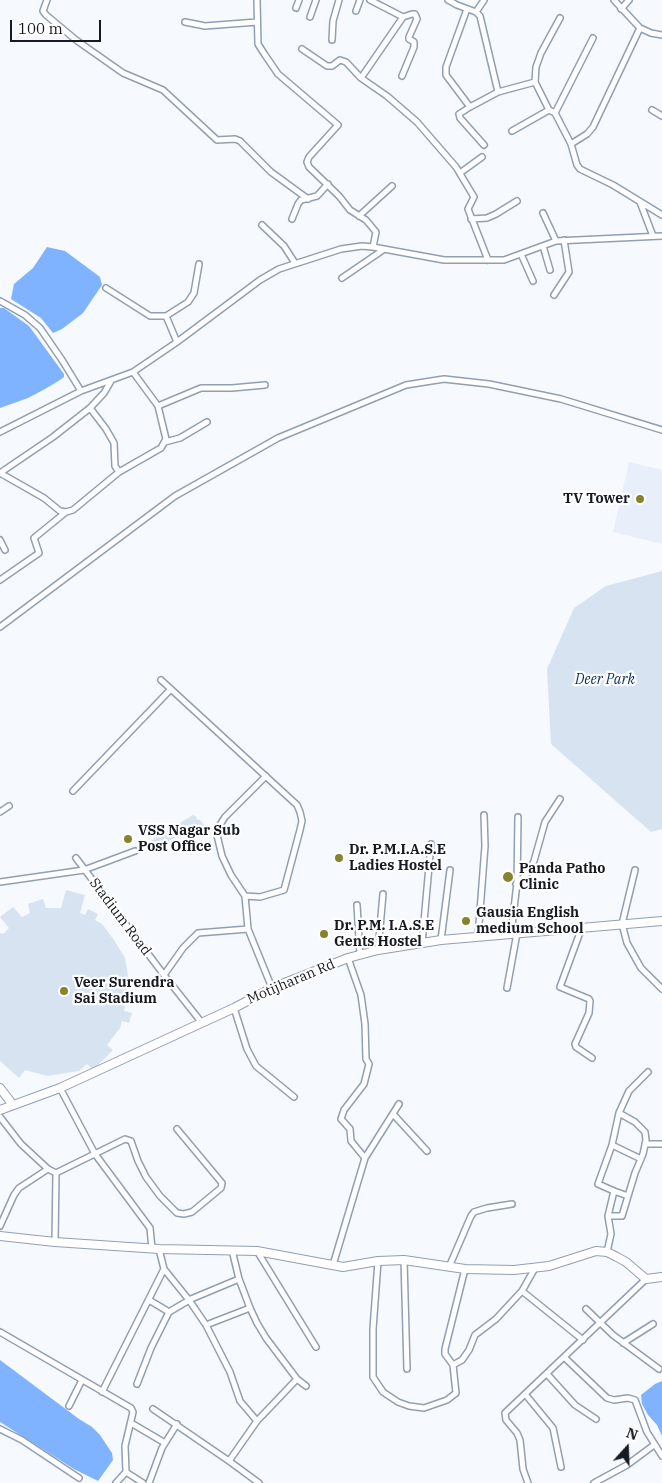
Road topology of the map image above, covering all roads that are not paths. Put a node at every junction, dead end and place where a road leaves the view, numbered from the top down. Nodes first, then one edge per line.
1 (47, 0) edge
2 (257, 0) edge
3 (299, 0) edge
4 (316, 0) edge
5 (339, 0) edge
6 (360, 0) edge
7 (370, 0) edge
8 (448, 0) edge
9 (484, 0) edge
10 (614, 0) edge
11 (629, 0) edge
12 (296, 8) dead end
13 (621, 8) junction
14 (467, 9) junction
15 (356, 11) dead end
16 (476, 12) junction
17 (310, 17) dead end
18 (403, 17) junction
19 (560, 18) dead end
20 (184, 22) dead end
21 (257, 22) junction
22 (640, 28) junction
23 (662, 35) edge
24 (593, 38) dead end
25 (332, 40) dead end
26 (302, 49) dead end
27 (402, 76) dead end
28 (361, 78) junction
29 (535, 82) junction
30 (498, 92) junction
31 (470, 107) junction
32 (549, 110) junction
33 (652, 110) dead end
34 (555, 113) junction
35 (662, 116) edge
36 (512, 130) dead end
37 (571, 144) junction
38 (484, 145) dead end
39 (482, 157) dead end
40 (460, 173) junction
41 (328, 184) junction
42 (392, 186) dead end
43 (308, 199) junction
44 (516, 201) dead end
45 (640, 202) junction
46 (543, 213) dead end
47 (662, 215) edge
48 (359, 216) junction
49 (292, 219) dead end
50 (471, 219) junction
51 (262, 225) dead end
52 (653, 236) junction
53 (662, 236) edge
54 (564, 240) junction
55 (556, 241) junction
56 (543, 246) junction
57 (373, 247) junction
58 (383, 250) junction
59 (521, 254) junction
60 (488, 260) junction
61 (295, 263) junction
62 (200, 264) dead end
63 (550, 270) dead end
64 (342, 278) dead end
65 (533, 281) dead end
66 (106, 288) dead end
67 (554, 295) dead end
68 (0, 301) edge
69 (166, 316) junction
70 (177, 342) junction
71 (133, 372) junction
72 (111, 381) junction
73 (265, 385) dead end
74 (81, 391) junction
75 (158, 406) junction
76 (90, 408) junction
77 (207, 422) dead end
78 (662, 430) edge
79 (0, 431) edge
80 (166, 442) junction
81 (119, 472) junction
82 (0, 473) edge
83 (66, 512) junction
84 (0, 540) edge
85 (5, 550) dead end
86 (0, 580) edge
87 (0, 628) edge
88 (161, 680) dead end
89 (171, 689) junction
90 (266, 776) junction
91 (72, 791) dead end
92 (560, 799) dead end
93 (9, 806) dead end
94 (0, 812) edge
95 (484, 815) dead end
96 (518, 817) dead end
97 (431, 844) dead end
98 (135, 851) dead end
99 (76, 858) dead end
100 (84, 870) junction
101 (450, 870) dead end
102 (635, 870) dead end
103 (0, 882) edge
104 (516, 884) junction
105 (383, 894) dead end
106 (245, 896) junction
107 (357, 905) dead end
108 (662, 921) edge
109 (622, 924) junction
110 (582, 927) junction
111 (248, 929) junction
112 (514, 934) junction
113 (478, 937) junction
114 (441, 940) junction
115 (422, 944) junction
116 (378, 950) junction
117 (360, 955) junction
118 (348, 958) junction
119 (164, 975) junction
120 (272, 988) junction
121 (507, 988) dead end
122 (662, 989) edge
123 (234, 1008) junction
124 (202, 1022) junction
125 (592, 1058) dead end
126 (648, 1072) dead end
127 (0, 1088) edge
128 (60, 1088) junction
129 (294, 1098) dead end
130 (399, 1104) dead end
131 (13, 1105) junction
132 (0, 1110) edge
133 (620, 1113) junction
134 (393, 1114) junction
135 (0, 1117) edge
136 (178, 1129) dead end
137 (645, 1144) junction
138 (662, 1144) edge
139 (612, 1145) junction
140 (427, 1151) dead end
141 (95, 1154) junction
142 (365, 1158) junction
143 (641, 1159) junction
144 (48, 1169) junction
145 (56, 1173) junction
146 (614, 1191) junction
147 (628, 1196) junction
148 (512, 1204) dead end
149 (608, 1216) junction
150 (0, 1226) edge
151 (0, 1236) edge
152 (55, 1242) junction
153 (155, 1249) junction
154 (232, 1250) junction
155 (257, 1251) junction
156 (607, 1252) junction
157 (404, 1260) junction
158 (378, 1262) junction
159 (334, 1265) junction
160 (449, 1267) junction
161 (535, 1268) junction
162 (164, 1269) junction
163 (465, 1269) junction
164 (662, 1277) edge
165 (239, 1279) junction
166 (646, 1279) junction
167 (522, 1291) junction
168 (149, 1300) junction
169 (189, 1300) junction
170 (250, 1308) junction
171 (586, 1308) dead end
172 (169, 1312) junction
173 (600, 1324) junction
174 (653, 1324) dead end
175 (206, 1326) junction
176 (0, 1332) edge
177 (583, 1340) junction
178 (623, 1343) junction
179 (316, 1347) dead end
180 (564, 1357) junction
181 (453, 1365) junction
182 (407, 1369) dead end
183 (659, 1369) dead end
184 (547, 1374) junction
185 (297, 1379) junction
186 (82, 1380) junction
187 (137, 1384) dead end
188 (306, 1386) dead end
189 (102, 1392) junction
190 (526, 1394) junction
191 (69, 1406) dead end
192 (153, 1409) dead end
193 (596, 1419) dead end
194 (257, 1421) junction
195 (131, 1423) junction
196 (177, 1424) junction
197 (0, 1430) edge
198 (165, 1443) junction
199 (654, 1445) junction
200 (662, 1456) edge
201 (229, 1460) junction
202 (561, 1468) dead end
203 (126, 1472) junction
204 (80, 1478) dead end
205 (133, 1480) edge
206 (116, 1483) edge
207 (143, 1483) edge
208 (149, 1483) edge
209 (258, 1483) edge
210 (528, 1483) edge
211 (594, 1483) edge

1 - 43 street
2 - 21 street
3 - 12 street
4 - 17 street
5 - 25 street
6 - 15 street
7 - 18 street
8 - 14 street
9 - 16 street
10 - 13 street
11 - 13 street
13 - 22 street
14 - 16 street
14 - 31 street
16 - 30 street
18 - 27 street
18 - 28 street
19 - 29 street
20 - 21 street
21 - 41 street
22 - 23 street
22 - 37 street
24 - 34 street
26 - 28 street
28 - 40 street
29 - 30 street
29 - 32 street
30 - 31 street
31 - 38 street
32 - 34 street
32 - 36 street
33 - 35 street
34 - 37 street
37 - 45 street
39 - 40 street
40 - 50 street
41 - 43 street
41 - 48 street
42 - 48 street
43 - 49 street
44 - 50 street
45 - 47 street
45 - 52 street
46 - 55 street
48 - 57 street
50 - 60 street
51 - 61 street
52 - 53 street
52 - 54 street
54 - 55 street
54 - 67 street
55 - 56 street
56 - 59 street
56 - 63 street
57 - 58 street
57 - 61 street
58 - 60 street
58 - 64 street
59 - 60 street
59 - 65 street
61 - 70 street
62 - 69 street
66 - 69 street
68 - 74 street
69 - 70 street
70 - 71 street
71 - 72 street
71 - 75 street
72 - 74 street
72 - 76 street
73 - 75 street
74 - 79 street
75 - 80 street
76 - 81 street
76 - 82 street
77 - 80 street
78 - 87 street
80 - 81 street
81 - 83 street
82 - 83 street
83 - 86 street
84 - 85 street
88 - 89 street
89 - 90 street
89 - 91 street
90 - 106 street
90 - 106 street
92 - 104 street
93 - 94 street
95 - 113 street
96 - 104 street
97 - 115 street
98 - 100 street
99 - 100 street, Stadium Road
100 - 103 street
100 - 119 street, Stadium Road
101 - 114 street
102 - 109 street
104 - 112 street
105 - 116 street
106 - 111 street
107 - 117 street
108 - 109 main road, Motijharan Rd
109 - 110 main road, Motijharan Rd
109 - 122 street
110 - 112 main road, Motijharan Rd
110 - 125 street
111 - 119 street
111 - 120 street
112 - 113 main road, Motijharan Rd
112 - 121 street
113 - 114 main road, Motijharan Rd
114 - 115 main road, Motijharan Rd
115 - 116 main road, Motijharan Rd
116 - 117 main road, Motijharan Rd
117 - 118 main road, Motijharan Rd
118 - 120 main road, Motijharan Rd
118 - 142 street
119 - 124 street, Stadium Road
120 - 123 main road, Motijharan Rd
123 - 124 main road, Motijharan Rd
123 - 129 street
124 - 128 main road, Motijharan Rd
126 - 133 street
127 - 131 main road
128 - 131 main road, Motijharan Rd
128 - 141 street
130 - 134 street
131 - 132 main road, Motijharan Rd
133 - 137 street
133 - 139 street
134 - 140 street
134 - 142 street
135 - 144 street
136 - 141 street
137 - 138 street
137 - 143 street
139 - 143 street
139 - 146 street
141 - 145 street
141 - 153 street
142 - 159 street
143 - 147 street
144 - 145 street
144 - 150 street
145 - 152 street
146 - 147 street
146 - 149 street
147 - 149 street
148 - 160 street
149 - 156 street
151 - 152 main road
152 - 153 main road
153 - 154 main road
153 - 162 street
154 - 155 main road
154 - 165 street
155 - 159 main road
155 - 179 street
156 - 161 main road
156 - 166 main road
157 - 158 main road
157 - 160 main road
157 - 182 street
158 - 159 main road
158 - 181 street
160 - 163 main road
161 - 163 main road
161 - 167 street
162 - 168 street
162 - 169 street
163 - 181 street
164 - 166 main road
165 - 169 street
165 - 170 street
166 - 173 street
167 - 177 street
167 - 181 street
168 - 172 street
168 - 189 street
169 - 172 street
169 - 175 street
170 - 175 street
170 - 185 street
171 - 173 street
172 - 187 street
173 - 177 street
173 - 178 street
174 - 178 street
175 - 194 street
176 - 186 street
177 - 180 street
178 - 183 street
180 - 184 street
180 - 199 street
184 - 190 street
184 - 193 street
185 - 188 street
185 - 194 street
186 - 189 street
186 - 191 street
189 - 195 street
190 - 202 street
190 - 210 street
192 - 196 street
194 - 201 street
195 - 198 street
195 - 203 street
196 - 198 street
196 - 201 street
197 - 204 street
198 - 208 street
199 - 200 street
199 - 211 street
201 - 209 street
203 - 205 street
203 - 206 street
205 - 207 street

